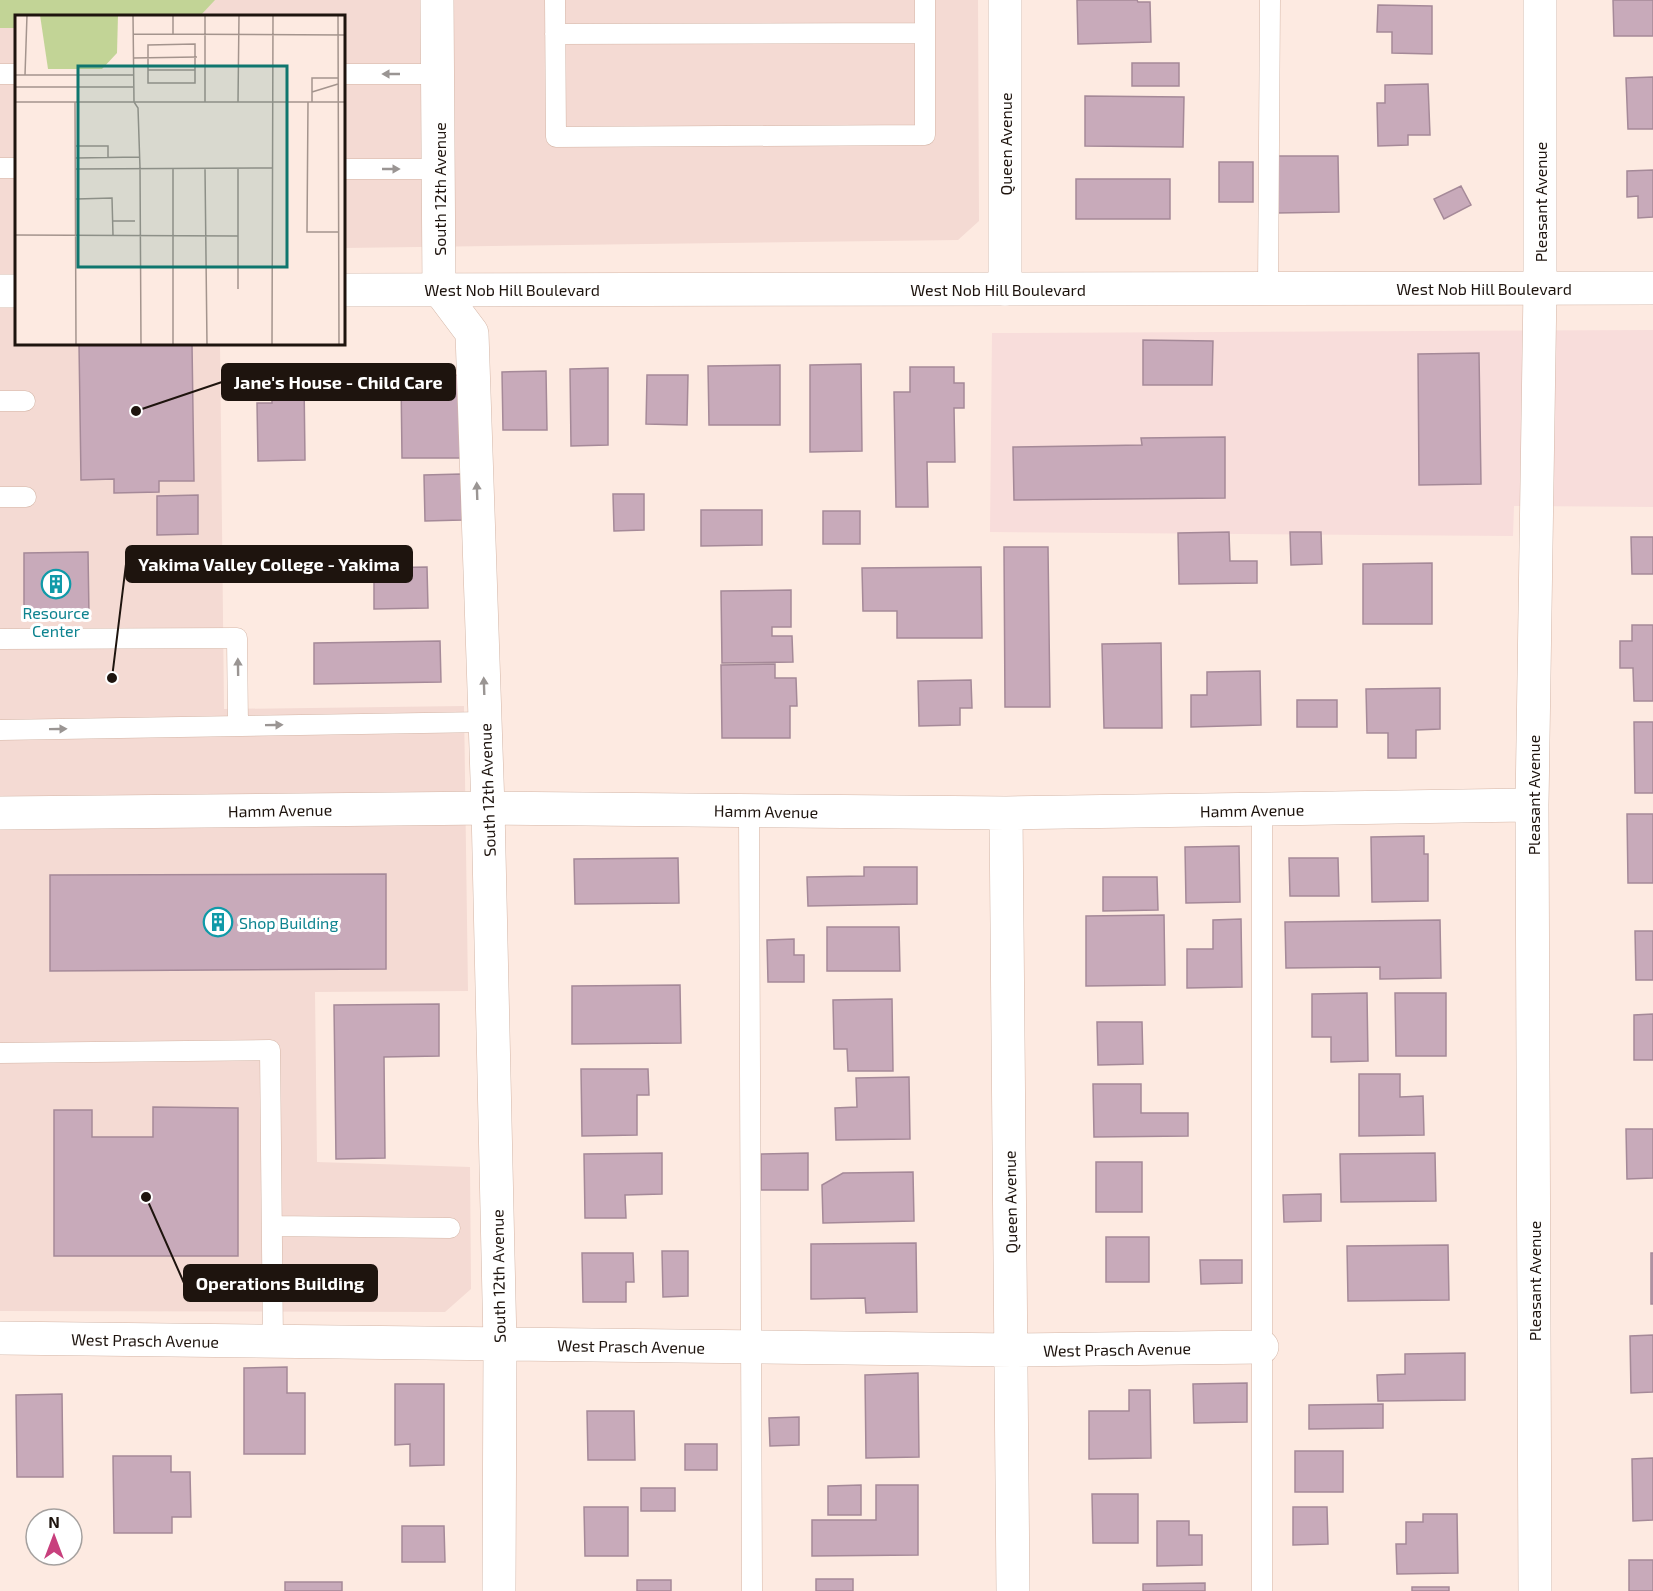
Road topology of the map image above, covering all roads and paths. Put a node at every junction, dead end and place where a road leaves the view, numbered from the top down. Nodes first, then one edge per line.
1 (437, 0) edge
2 (555, 0) edge
3 (925, 0) edge
4 (1005, 0) edge
5 (1270, 0) edge
6 (1540, 0) edge
7 (925, 33) junction
8 (555, 34) junction
9 (345, 74) edge
10 (438, 74) junction
11 (345, 169) edge
12 (438, 169) junction
13 (1540, 288) junction
14 (1653, 288) edge
15 (1005, 289) junction
16 (1268, 289) junction
17 (345, 290) edge
18 (439, 290) junction
19 (0, 401) edge
20 (25, 401) dead end
21 (0, 497) edge
22 (26, 497) dead end
23 (0, 639) edge
24 (485, 722) junction
25 (238, 726) junction
26 (0, 730) edge
27 (1532, 805) junction
28 (488, 808) junction
29 (1262, 809) junction
30 (749, 811) junction
31 (0, 813) edge
32 (1006, 813) junction
33 (0, 1053) edge
34 (272, 1226) junction
35 (450, 1228) dead end
36 (0, 1338) edge
37 (273, 1342) junction
38 (500, 1344) junction
39 (752, 1347) junction
40 (1262, 1347) junction
41 (1012, 1350) junction
42 (499, 1591) edge
43 (752, 1591) edge
44 (1013, 1591) edge
45 (1262, 1591) edge
46 (1535, 1591) edge

1 - 10 street, South 12th Avenue
2 - 8 lane
3 - 7 lane
4 - 15 street, Queen Avenue
5 - 16 lane
6 - 13 street, Pleasant Avenue
7 - 8 lane
7 - 8 lane
10 -> 9 lane
10 - 12 street, South 12th Avenue
11 -> 12 lane
12 - 18 street, South 12th Avenue
13 - 14 street, West Nob Hill Boulevard
13 - 16 street, West Nob Hill Boulevard
13 - 27 street, Pleasant Avenue
15 - 16 street, West Nob Hill Boulevard
15 - 18 street, West Nob Hill Boulevard
17 - 18 street, West Nob Hill Boulevard
24 -> 18 street, South 12th Avenue
19 - 20 lane
21 - 22 lane
25 -> 23 lane
25 -> 24 lane
24 - 28 street, South 12th Avenue
26 -> 25 lane
27 - 29 street, Hamm Avenue
27 - 46 street, Pleasant Avenue
28 - 30 street, Hamm Avenue
28 - 31 street, Hamm Avenue
28 - 38 street, South 12th Avenue
29 - 32 street, Hamm Avenue
29 - 40 lane
30 - 32 street, Hamm Avenue
30 - 39 lane
32 - 41 street, Queen Avenue
33 - 34 lane
34 - 35 lane
34 - 37 lane
36 - 37 street, West Prasch Avenue
37 - 38 street, West Prasch Avenue
38 - 39 street, West Prasch Avenue
38 - 42 street, South 12th Avenue
39 - 41 street, West Prasch Avenue
39 - 43 lane
40 - 41 street, West Prasch Avenue
40 - 45 lane
41 - 44 street, Queen Avenue

